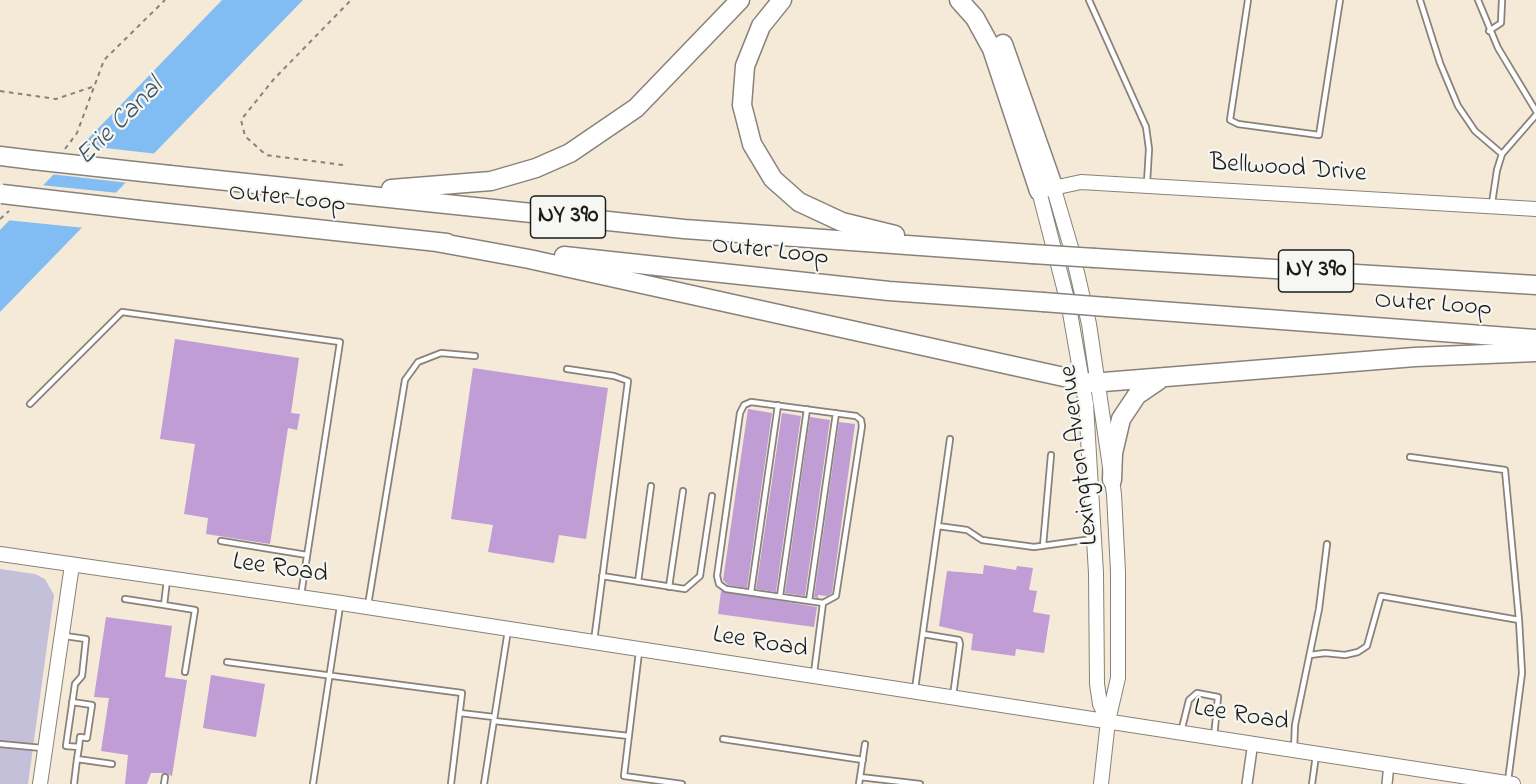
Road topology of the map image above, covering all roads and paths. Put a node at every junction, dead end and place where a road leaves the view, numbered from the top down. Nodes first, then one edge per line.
1 (165, 0) edge
2 (351, 0) edge
3 (740, 0) edge
4 (782, 0) edge
5 (959, 0) edge
6 (976, 0) edge
7 (1089, 0) edge
8 (1248, 0) edge
9 (1340, 0) edge
10 (1420, 0) edge
11 (1478, 0) edge
12 (1502, 0) edge
13 (1489, 31) junction
14 (92, 87) junction
15 (0, 91) edge
16 (1536, 113) edge
17 (63, 150) dead end
18 (1502, 154) junction
19 (0, 156) edge
20 (343, 165) dead end
21 (1146, 186) junction
22 (295, 188) junction
23 (1046, 188) junction
24 (5, 198) edge
25 (1491, 207) junction
26 (1536, 209) edge
27 (0, 219) edge
28 (436, 242) junction
29 (967, 250) junction
30 (1536, 285) edge
31 (1536, 339) edge
32 (1536, 352) edge
33 (475, 356) dead end
34 (567, 369) dead end
35 (1168, 378) junction
36 (1091, 382) junction
37 (30, 404) dead end
38 (778, 405) junction
39 (807, 409) junction
40 (836, 413) junction
41 (950, 439) dead end
42 (1051, 455) dead end
43 (1410, 457) dead end
44 (1112, 480) junction
45 (651, 486) dead end
46 (683, 491) dead end
47 (712, 496) dead end
48 (938, 526) junction
49 (1094, 538) junction
50 (221, 541) dead end
51 (1327, 544) dead end
52 (1043, 546) junction
53 (0, 554) edge
54 (307, 555) junction
55 (72, 565) junction
56 (602, 576) junction
57 (167, 578) junction
58 (638, 582) junction
59 (669, 586) junction
60 (751, 592) junction
61 (300, 597) junction
62 (780, 597) junction
63 (125, 599) dead end
64 (809, 601) junction
65 (341, 603) junction
66 (824, 603) junction
67 (164, 605) junction
68 (368, 608) junction
69 (1519, 620) junction
70 (508, 630) junction
71 (923, 634) junction
72 (62, 635) junction
73 (594, 643) junction
74 (639, 650) junction
75 (1310, 655) junction
76 (227, 662) dead end
77 (185, 672) dead end
78 (329, 675) junction
79 (813, 676) junction
80 (915, 692) junction
81 (953, 698) junction
82 (72, 702) junction
83 (459, 713) junction
84 (494, 719) junction
85 (1108, 721) junction
86 (1181, 732) junction
87 (629, 736) junction
88 (1214, 737) junction
89 (723, 739) dead end
90 (1253, 742) junction
91 (0, 744) edge
92 (865, 744) dead end
93 (79, 747) junction
94 (45, 748) junction
95 (1294, 749) junction
96 (1316, 753) junction
97 (77, 759) junction
98 (863, 760) junction
99 (112, 764) dead end
100 (1389, 764) junction
101 (165, 777) dead end
102 (860, 777) junction
103 (1508, 783) edge
104 (39, 784) edge
105 (74, 784) edge
106 (164, 784) edge
107 (313, 784) edge
108 (451, 784) edge
109 (484, 784) edge
110 (682, 784) edge
111 (859, 784) edge
112 (920, 784) edge
113 (1101, 784) edge
114 (1247, 784) edge
115 (1312, 784) edge
116 (1387, 784) edge
117 (1513, 784) edge

1 - 14 path
2 - 20 path
3 - 22 highway
4 - 29 highway
5 - 23 highway
6 - 23 highway
7 - 21 lane
8 - 9 lane
10 - 18 lane
11 - 13 lane
12 - 13 lane
13 - 16 lane
14 - 15 path
14 - 17 path
16 - 18 lane
18 - 25 lane
19 - 22 highway, Outer Loop / NY 390, bridge
21 - 23 street, Bellwood Drive
21 - 25 street, Bellwood Drive
22 - 29 highway, Outer Loop / NY 390
23 - 36 street, Lexington Avenue
24 - 27 path
24 - 28 highway, Outer Loop / NY 390, bridge
25 - 26 street, Bellwood Drive
28 - 31 highway, Outer Loop / NY 390, bridge
28 - 36 highway
29 - 30 highway, Outer Loop / NY 390, bridge
32 - 35 highway
33 - 68 lane
34 - 56 lane
35 - 36 highway
35 - 44 highway
36 - 44 street, Lexington Avenue
36 - 49 street, Lexington Avenue
37 - 54 lane
38 - 39 lane
38 - 60 lane
38 - 60 lane
39 - 40 lane
39 - 62 lane
40 - 64 lane
40 - 66 lane
41 - 48 lane
42 - 52 lane
43 - 69 lane
44 - 85 street, Lexington Avenue
45 - 58 lane
46 - 59 lane
47 - 59 lane
48 - 52 lane
48 - 71 lane
49 - 52 lane
49 - 85 street, Lexington Avenue
50 - 54 lane
51 - 75 lane
53 - 55 street, Lee Road
54 - 61 lane
55 - 57 street, Lee Road
55 - 72 street
56 - 58 lane
56 - 73 lane
57 - 61 street, Lee Road
57 - 67 lane
58 - 59 lane
60 - 62 lane
61 - 65 street, Lee Road
62 - 64 lane
63 - 67 lane
64 - 66 lane
65 - 68 street, Lee Road
65 - 78 lane
66 - 79 lane
67 - 77 lane
68 - 70 street, Lee Road
69 - 75 lane
69 - 103 lane
70 - 73 street, Lee Road
70 - 84 lane
71 - 80 lane
71 - 81 lane
72 - 82 lane
72 - 94 street
73 - 74 street, Lee Road
74 - 79 street, Lee Road
74 - 87 lane
75 - 95 lane
76 - 78 lane
78 - 83 lane
78 - 107 lane
79 - 80 street, Lee Road
80 - 81 street, Lee Road
81 - 85 street, Lee Road
82 - 93 lane
82 - 93 lane
83 - 84 lane
83 - 108 lane
84 - 87 lane
84 - 109 lane
85 - 86 street, Lee Road
85 - 113 street, Lexington Avenue
86 - 88 street, Lee Road
86 - 88 lane
87 - 110 lane
88 - 90 street, Lee Road
89 - 98 lane
90 - 95 street, Lee Road
90 - 114 street
91 - 94 lane
92 - 98 lane
93 - 97 lane
94 - 104 street
95 - 96 street, Lee Road
96 - 100 street, Lee Road
96 - 115 lane
97 - 99 lane
97 - 105 lane
98 - 102 lane
100 - 103 street, Lee Road
100 - 116 street
101 - 106 lane
102 - 111 lane
102 - 112 lane
103 - 117 street, Lee Road

